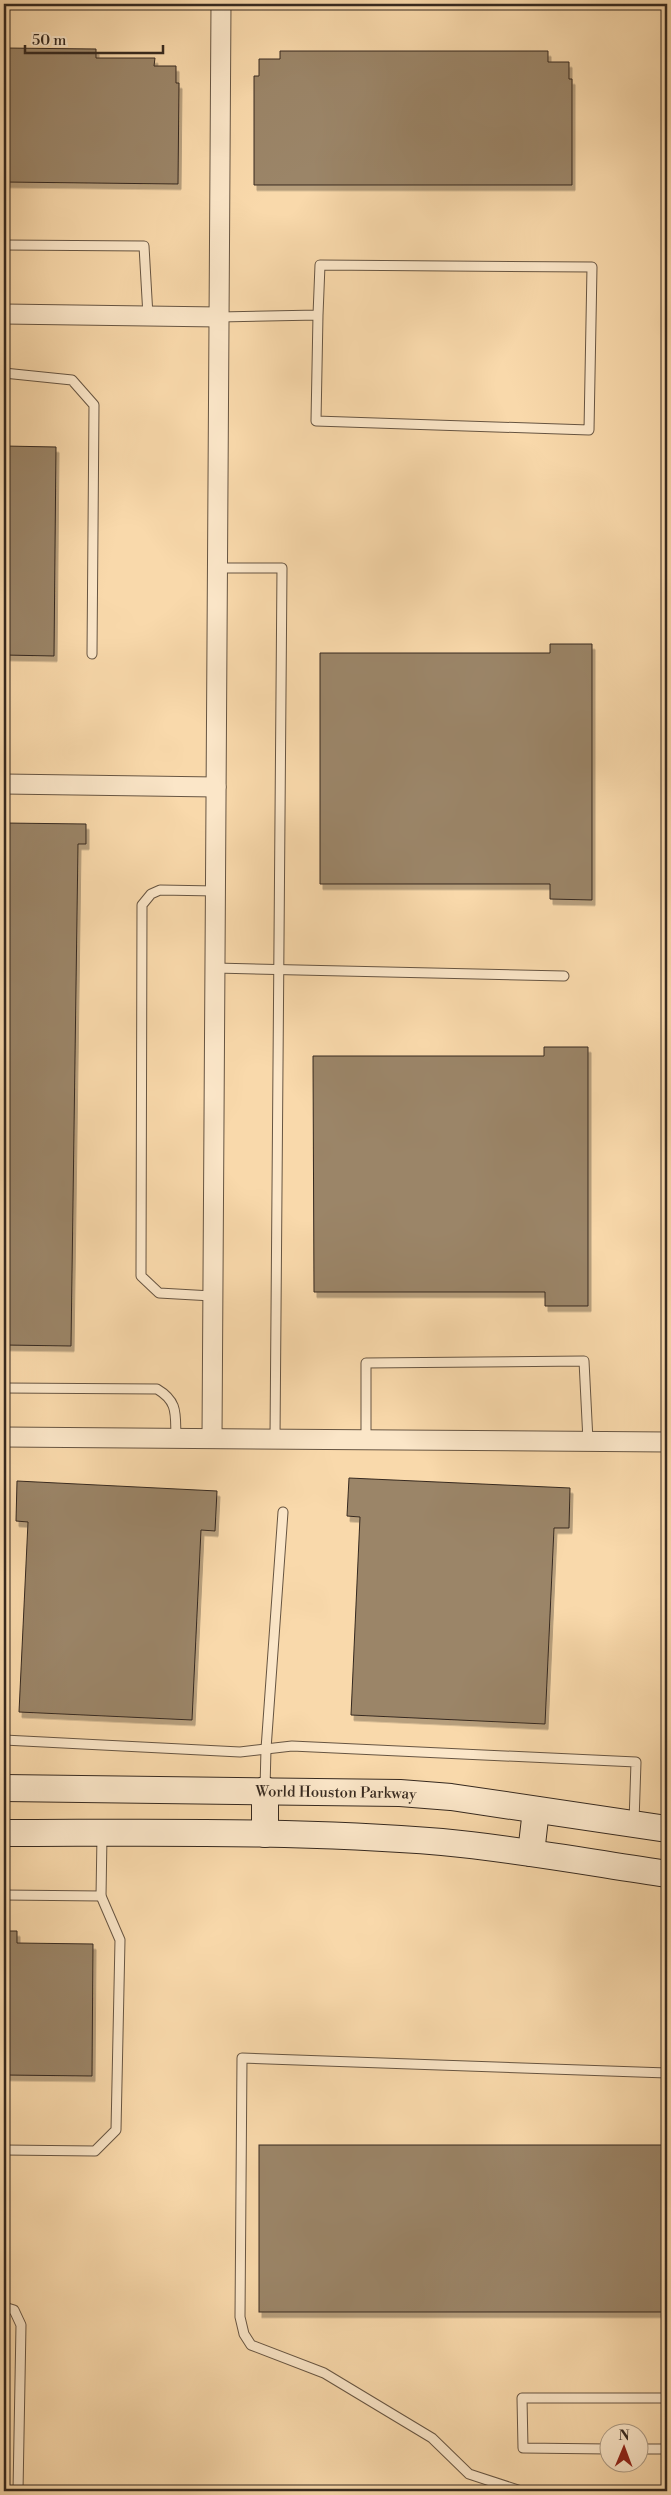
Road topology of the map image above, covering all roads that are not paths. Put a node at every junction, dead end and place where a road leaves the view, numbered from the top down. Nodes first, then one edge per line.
1 (221, 4) edge
2 (4, 246) edge
3 (4, 314) edge
4 (148, 316) junction
5 (318, 316) junction
6 (219, 317) junction
7 (4, 373) edge
8 (218, 568) junction
9 (92, 654) dead end
10 (4, 784) edge
11 (216, 787) junction
12 (216, 891) junction
13 (215, 968) junction
14 (279, 969) junction
15 (564, 976) dead end
16 (212, 1296) junction
17 (4, 1388) edge
18 (4, 1437) edge
19 (176, 1438) junction
20 (212, 1438) junction
21 (275, 1438) junction
22 (366, 1440) junction
23 (588, 1442) junction
24 (667, 1442) edge
25 (283, 1512) dead end
26 (4, 1740) edge
27 (266, 1749) junction
28 (4, 1788) edge
29 (265, 1790) junction
30 (536, 1810) junction
31 (634, 1824) junction
32 (667, 1829) edge
33 (4, 1833) edge
34 (102, 1833) junction
35 (265, 1834) junction
36 (531, 1853) junction
37 (667, 1874) edge
38 (4, 1895) edge
39 (101, 1896) junction
40 (667, 2073) edge
41 (4, 2150) edge
42 (4, 2307) edge
43 (667, 2398) edge
44 (598, 2449) edge
45 (648, 2449) edge
46 (667, 2449) edge
47 (18, 2491) edge
48 (521, 2491) edge

1 - 6 street
2 - 4 lane
3 - 4 street
4 - 6 street
5 - 5 lane
5 - 6 lane
6 - 8 street
7 - 9 lane
8 - 11 street
8 - 14 lane
10 - 11 street
11 - 12 street
12 - 13 street
12 - 16 lane
13 - 14 lane
13 - 16 street
14 - 15 lane
14 - 21 lane
16 - 20 street
17 - 19 lane
18 - 19 street
19 - 20 street
20 - 21 street
21 - 22 street
22 - 23 street
22 - 23 lane
23 - 24 street
25 - 27 lane
26 - 27 lane
27 - 29 lane
27 - 31 lane
28 - 29 street, World Houston Parkway
29 - 30 street, World Houston Parkway
29 - 35 street
30 - 31 street, World Houston Parkway
30 - 36 street
31 - 32 street, World Houston Parkway
33 - 34 street
34 - 35 street
34 - 39 lane
35 - 36 street
36 - 37 street
38 - 39 lane
39 - 41 lane
40 - 48 lane
42 - 47 lane
43 - 44 lane
45 - 46 lane

